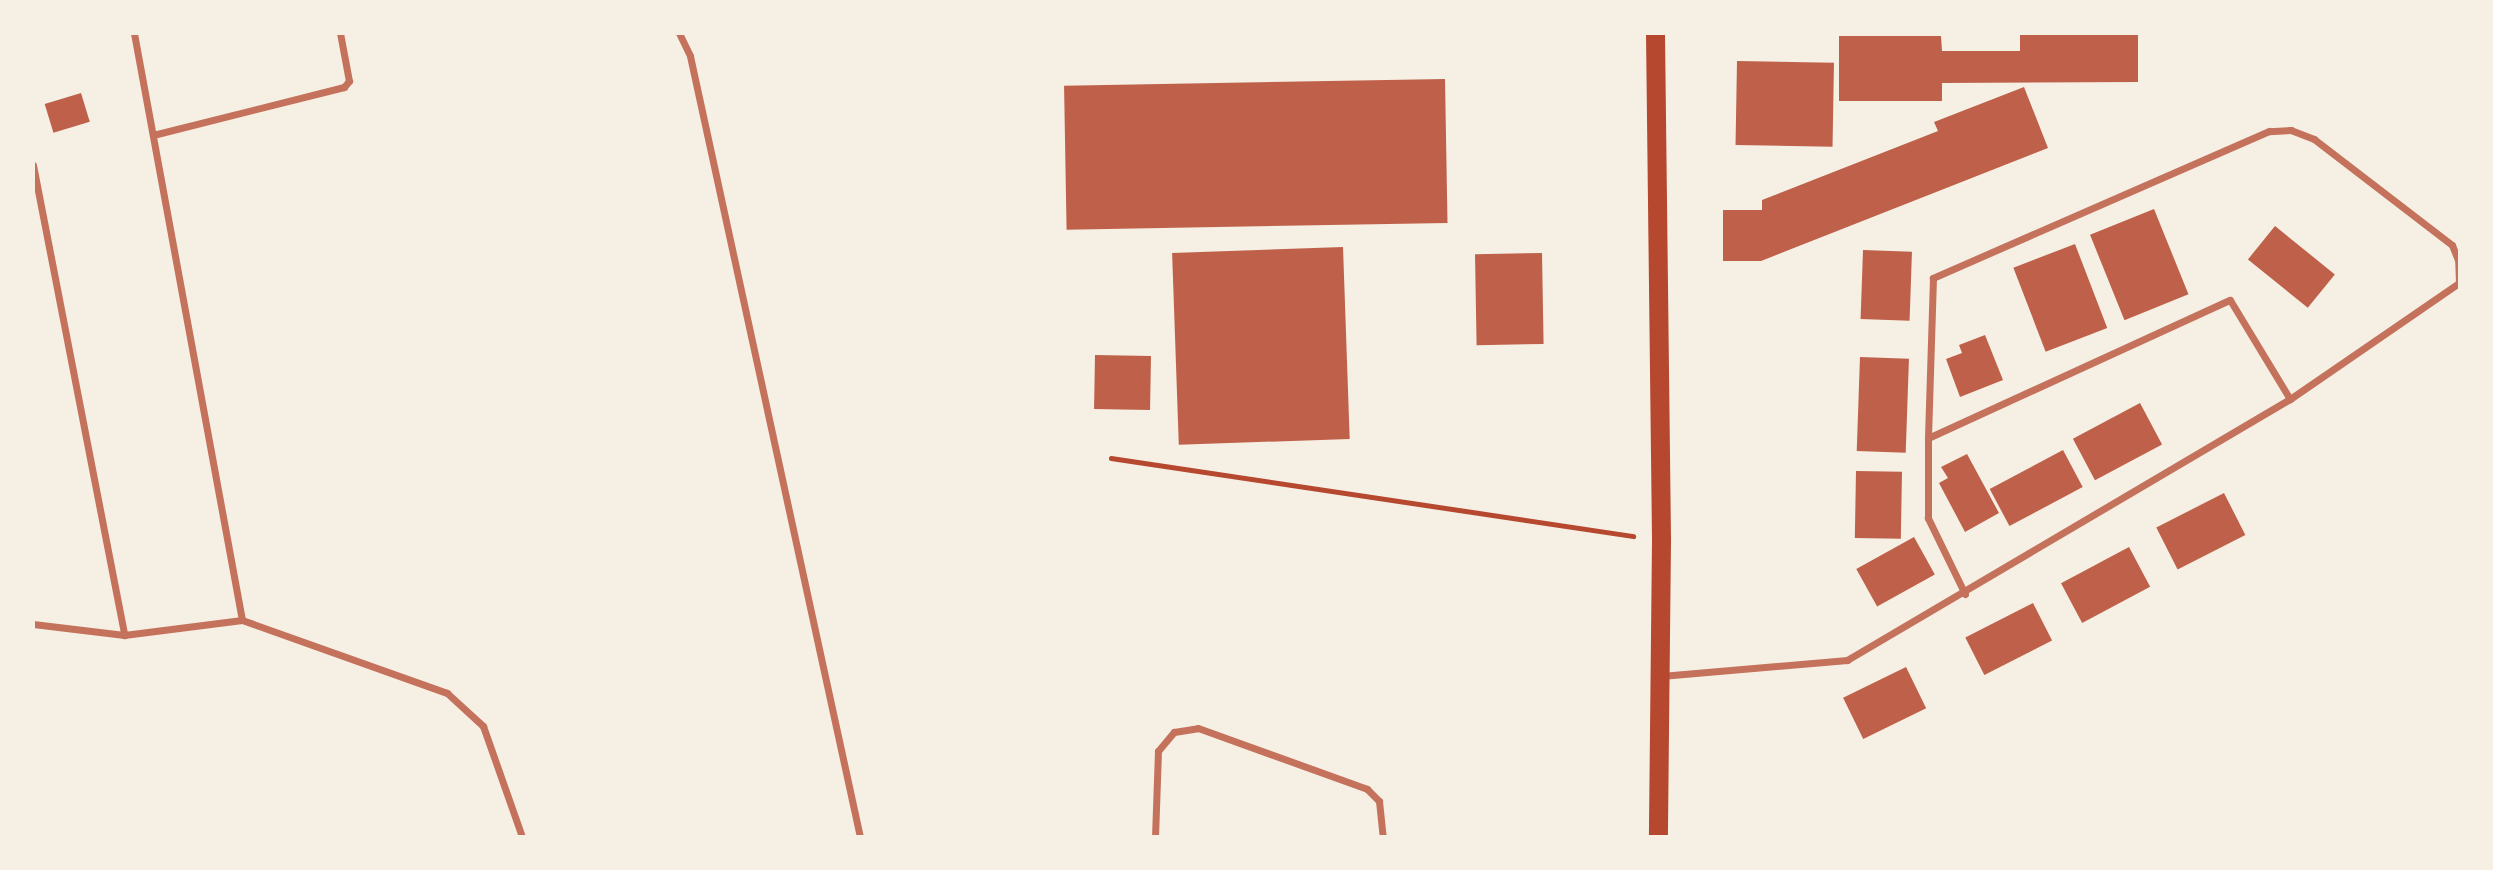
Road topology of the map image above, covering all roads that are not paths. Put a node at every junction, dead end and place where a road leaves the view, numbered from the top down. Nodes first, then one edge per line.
1 (134, 33) edge
2 (340, 33) edge
3 (679, 33) edge
4 (1655, 33) edge
5 (153, 135) junction
6 (33, 164) edge
7 (2290, 399) junction
8 (1928, 438) junction
9 (1965, 594) junction
10 (242, 621) junction
11 (33, 624) edge
12 (124, 635) junction
13 (1660, 676) junction
14 (522, 837) edge
15 (860, 837) edge
16 (1155, 837) edge
17 (1382, 837) edge
18 (1658, 837) edge

1 - 5 street
2 - 5 street
3 - 15 street
4 - 13 highway
5 - 10 street
6 - 12 street
7 - 8 street
7 - 8 street
7 - 9 street
8 - 9 street
9 - 13 street
10 - 12 street
10 - 14 street
11 - 12 street
13 - 18 highway
16 - 17 street

